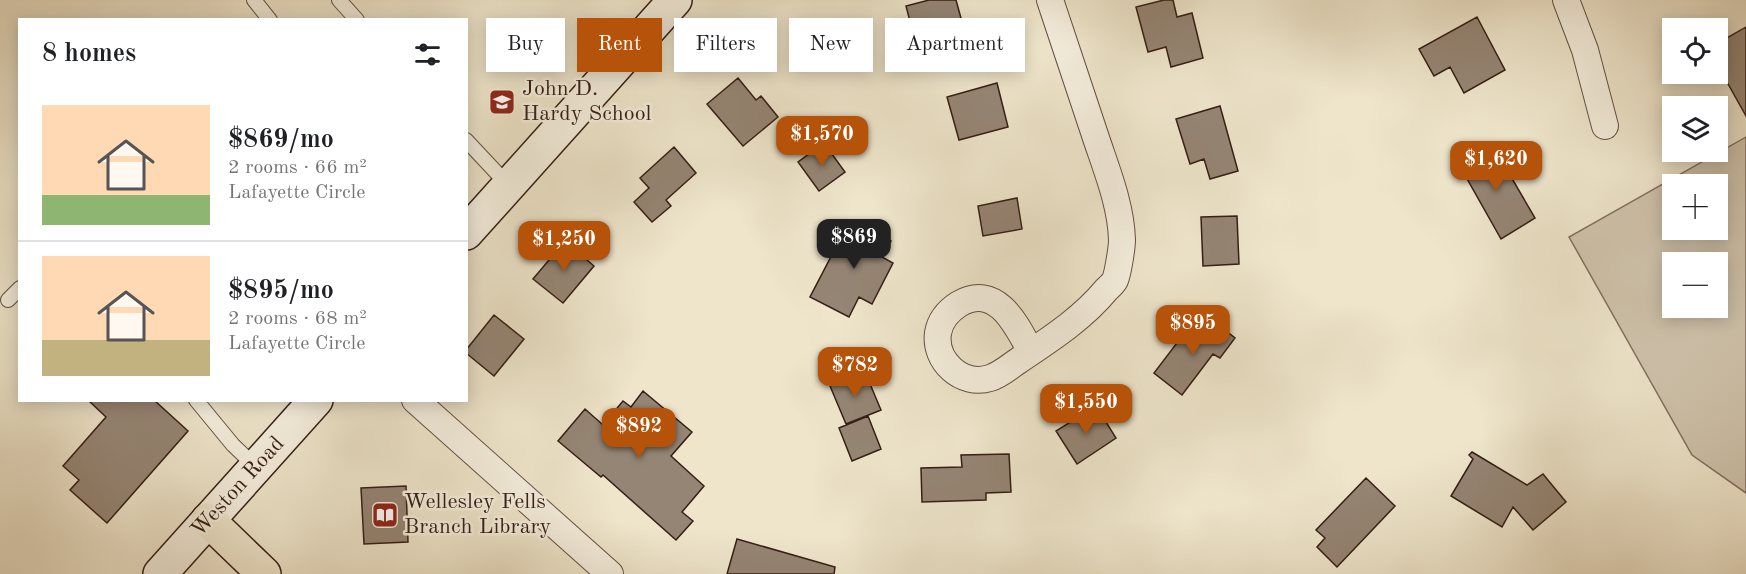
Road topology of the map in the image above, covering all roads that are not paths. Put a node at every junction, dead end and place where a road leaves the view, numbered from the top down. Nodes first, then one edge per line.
1 (254, 0) edge
2 (339, 0) edge
3 (675, 0) edge
4 (1050, 0) edge
5 (1566, 0) edge
6 (268, 18) edge
7 (355, 18) edge
8 (1605, 126) dead end
9 (468, 142) edge
10 (509, 186) junction
11 (468, 230) edge
12 (18, 290) edge
13 (8, 300) dead end
14 (1031, 352) dead end
15 (198, 402) edge
16 (314, 402) edge
17 (417, 402) edge
18 (256, 467) junction
19 (208, 520) junction
20 (160, 574) edge
21 (264, 574) edge
22 (610, 574) edge

1 - 6 lane
2 - 7 lane
3 - 10 main road
4 - 14 street
5 - 8 street
9 - 10 lane
10 - 11 main road
12 - 13 lane
15 - 18 lane
16 - 18 main road, Weston Road
17 - 22 street
18 - 19 main road, Weston Road
19 - 20 main road, Weston Road
19 - 21 highway

